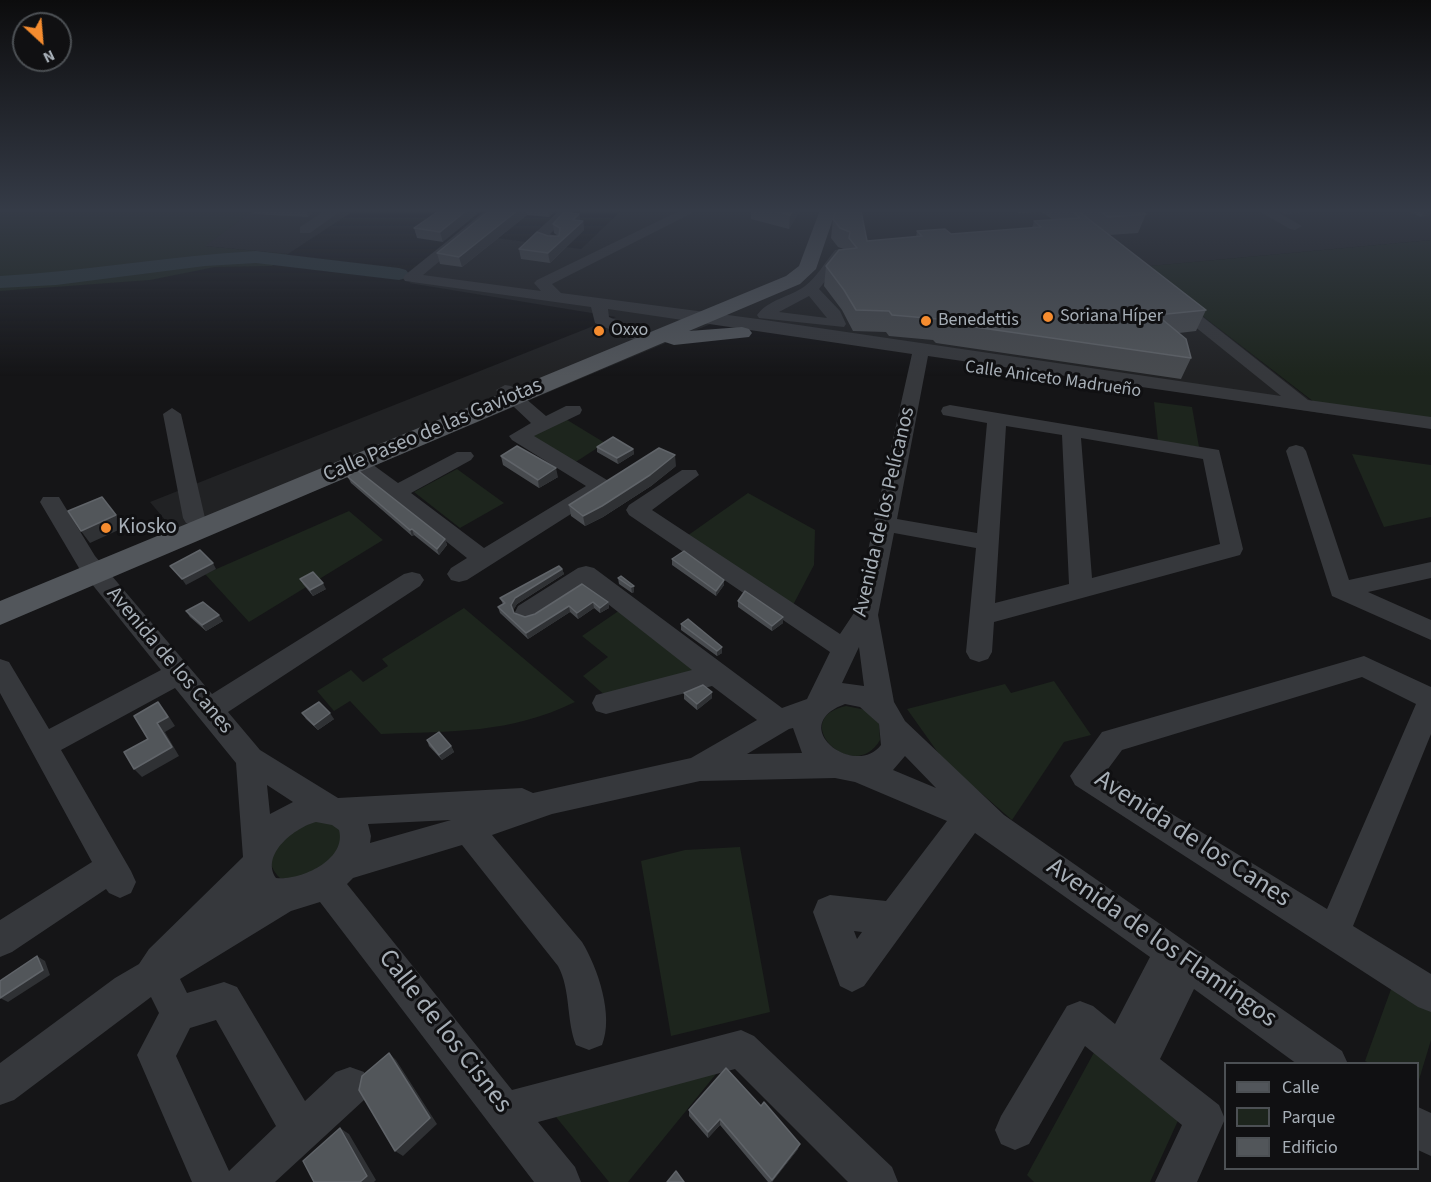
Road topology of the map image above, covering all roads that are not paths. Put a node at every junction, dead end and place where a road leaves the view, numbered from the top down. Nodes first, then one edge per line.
1 (426, 265) edge
2 (579, 265) edge
3 (792, 265) edge
4 (808, 265) edge
5 (830, 265) edge
6 (811, 289) junction
7 (1161, 293) edge
8 (558, 299) junction
9 (599, 304) junction
10 (686, 318) junction
11 (747, 320) junction
12 (638, 340) junction
13 (920, 355) junction
14 (509, 394) junction
15 (573, 410) dead end
16 (1306, 410) junction
17 (950, 411) dead end
18 (172, 414) dead end
19 (997, 418) junction
20 (1431, 423) edge
21 (544, 424) junction
22 (1071, 431) junction
23 (1431, 432) edge
24 (1296, 451) dead end
25 (464, 456) dead end
26 (358, 463) junction
27 (689, 475) dead end
28 (398, 492) junction
29 (51, 502) dead end
30 (194, 518) junction
31 (884, 524) junction
32 (987, 542) junction
33 (483, 559) junction
34 (92, 568) junction
35 (1431, 570) edge
36 (459, 574) dead end
37 (412, 580) dead end
38 (1080, 590) junction
39 (1340, 590) junction
40 (0, 599) edge
41 (527, 612) dead end
42 (0, 614) edge
43 (866, 615) junction
44 (981, 616) junction
45 (1431, 631) edge
46 (844, 649) junction
47 (979, 652) dead end
48 (179, 672) junction
49 (716, 674) junction
50 (2, 679) edge
51 (1431, 699) edge
52 (606, 703) dead end
53 (816, 704) junction
54 (209, 710) junction
55 (888, 717) junction
56 (779, 721) junction
57 (43, 746) junction
58 (250, 759) junction
59 (846, 767) junction
60 (697, 768) junction
61 (552, 800) junction
62 (335, 810) junction
63 (979, 816) junction
64 (468, 829) junction
65 (256, 861) junction
66 (336, 874) junction
67 (284, 896) junction
68 (894, 918) dead end
69 (1334, 932) junction
70 (0, 940) edge
71 (1179, 957) junction
72 (147, 978) junction
73 (1431, 994) edge
74 (178, 1014) junction
75 (589, 1032) dead end
76 (1129, 1058) junction
77 (1326, 1062) edge
78 (0, 1086) edge
79 (350, 1086) dead end
80 (505, 1111) junction
81 (1015, 1130) dead end
82 (301, 1131) junction
83 (213, 1182) edge
84 (245, 1182) edge
85 (560, 1182) edge
86 (877, 1182) edge
87 (1176, 1182) edge

1 - 8 street, Calle Aniceto Madrueño
2 - 8 street
3 - 10 main road, Calle Paseo de las Gaviotas
4 - 11 main road, Calle Paseo de las Gaviotas
5 - 6 street
6 - 11 street
6 - 11 street
7 - 16 street
8 - 9 street, Calle Aniceto Madrueño
9 - 10 street, Calle Aniceto Madrueño
9 - 12 street
10 - 11 main road, Calle Paseo de las Gaviotas
10 - 11 street, Calle Aniceto Madrueño
10 - 12 main road, Calle Paseo de las Gaviotas
11 - 12 main road
11 - 13 street, Calle Aniceto Madrueño
12 - 14 main road, Calle Paseo de las Gaviotas
13 - 16 street, Calle Aniceto Madrueño
13 - 31 street, Avenida de los Pelícanos
14 - 21 street
14 - 26 main road, Calle Paseo de las Gaviotas
14 - 30 main road, Calle Paseo de las Gaviotas
15 - 21 street
16 - 20 street, Calle Aniceto Madrueño
16 - 23 street, Calle Aniceto Madrueño
17 - 19 street
18 - 30 street
19 - 22 street
19 - 32 street
21 - 33 street
22 - 38 street
22 - 38 street
24 - 39 street
25 - 28 street
26 - 28 street
26 - 34 main road, Calle Paseo de las Gaviotas
27 - 46 street
28 - 33 street
29 - 34 street, Avenida de los Canes
30 - 34 main road, Calle Paseo de las Gaviotas
31 - 32 street
31 - 43 street, Avenida de los Pelícanos
32 - 44 street
33 - 36 street
34 - 40 main road, Calle Paseo de las Gaviotas
34 - 42 main road, Calle Paseo de las Gaviotas
34 - 48 street, Avenida de los Canes
35 - 39 street
37 - 54 street
38 - 44 street
39 - 45 street
41 - 49 street
43 - 46 street, Avenida de los Pelícanos
43 - 55 street
44 - 47 street
46 - 53 street, Avenida de los Pelícanos
48 - 54 street, Avenida de los Canes
48 - 57 street
49 - 52 street
49 - 56 street
50 - 57 street
51 - 69 street
51 - 69 street, Avenida de los Canes
53 - 55 street
53 - 56 street
53 - 59 street
54 - 58 street, Avenida de los Canes
55 - 59 street
55 - 63 street, Avenida de los Flamingos
56 - 60 street
57 - 70 street
58 - 62 street, Avenida de los Canes
58 - 65 street
59 - 60 street, Avenida de los Flamingos
59 - 63 street, Avenida de los Flamingos
60 - 61 street
61 - 62 street
61 - 64 street
62 - 65 street
62 - 66 street
63 - 68 street
63 - 71 street, Avenida de los Flamingos
64 - 66 street
64 - 75 street
65 - 67 street
65 - 72 street
66 - 67 street
66 - 80 street, Calle de los Cisnes
67 - 72 street
69 - 73 street, Avenida de los Canes
71 - 76 street
71 - 77 street, Avenida de los Flamingos
72 - 74 street
72 - 78 street
74 - 82 street
74 - 83 street
76 - 81 street
76 - 87 street
79 - 82 street
80 - 85 street, Calle de los Cisnes
80 - 86 street
82 - 84 street

